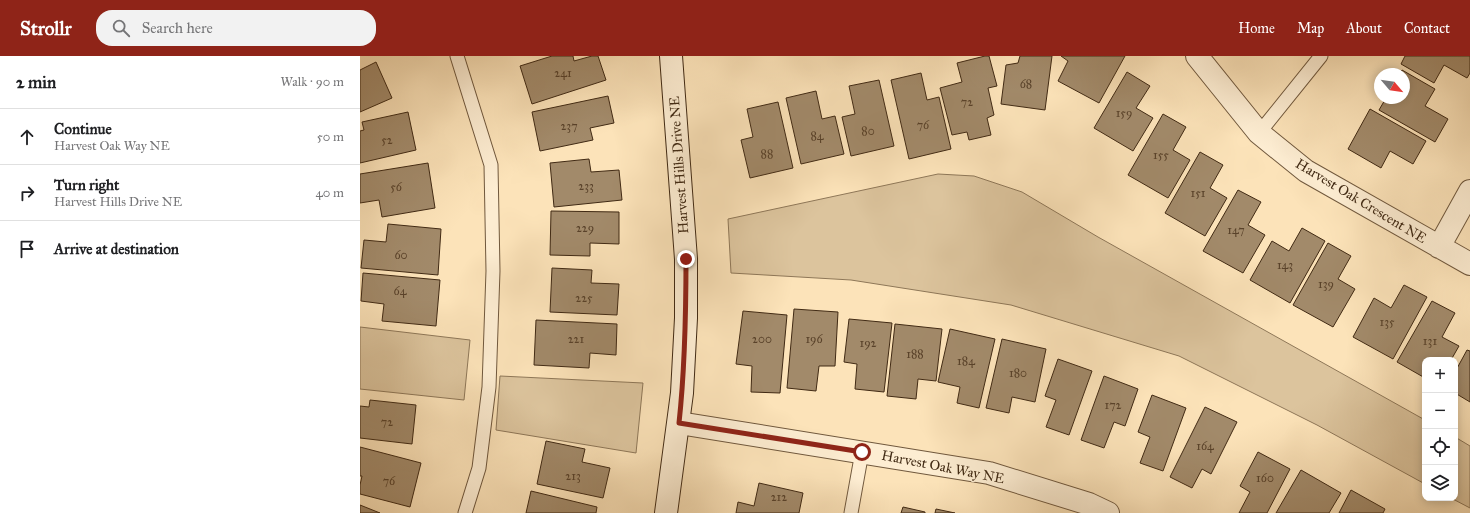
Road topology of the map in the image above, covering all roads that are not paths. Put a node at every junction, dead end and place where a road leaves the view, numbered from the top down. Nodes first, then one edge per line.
1 (457, 56) edge
2 (670, 56) edge
3 (1197, 56) edge
4 (1321, 56) edge
5 (1259, 133) junction
6 (1470, 191) edge
7 (1439, 246) junction
8 (1470, 264) edge
9 (679, 423) junction
10 (862, 452) junction
11 (465, 513) edge
12 (666, 513) edge
13 (851, 513) edge
14 (1108, 513) edge

1 - 11 lane
2 - 9 street, Harvest Hills Drive NE
3 - 5 street, Harvest Oak Crescent NE
4 - 5 lane
5 - 7 street, Harvest Oak Crescent NE
6 - 7 street
7 - 8 street, Harvest Oak Crescent NE
9 - 10 street, Harvest Oak Way NE
9 - 12 street, Harvest Hills Drive NE
10 - 13 lane
10 - 14 street, Harvest Oak Way NE

